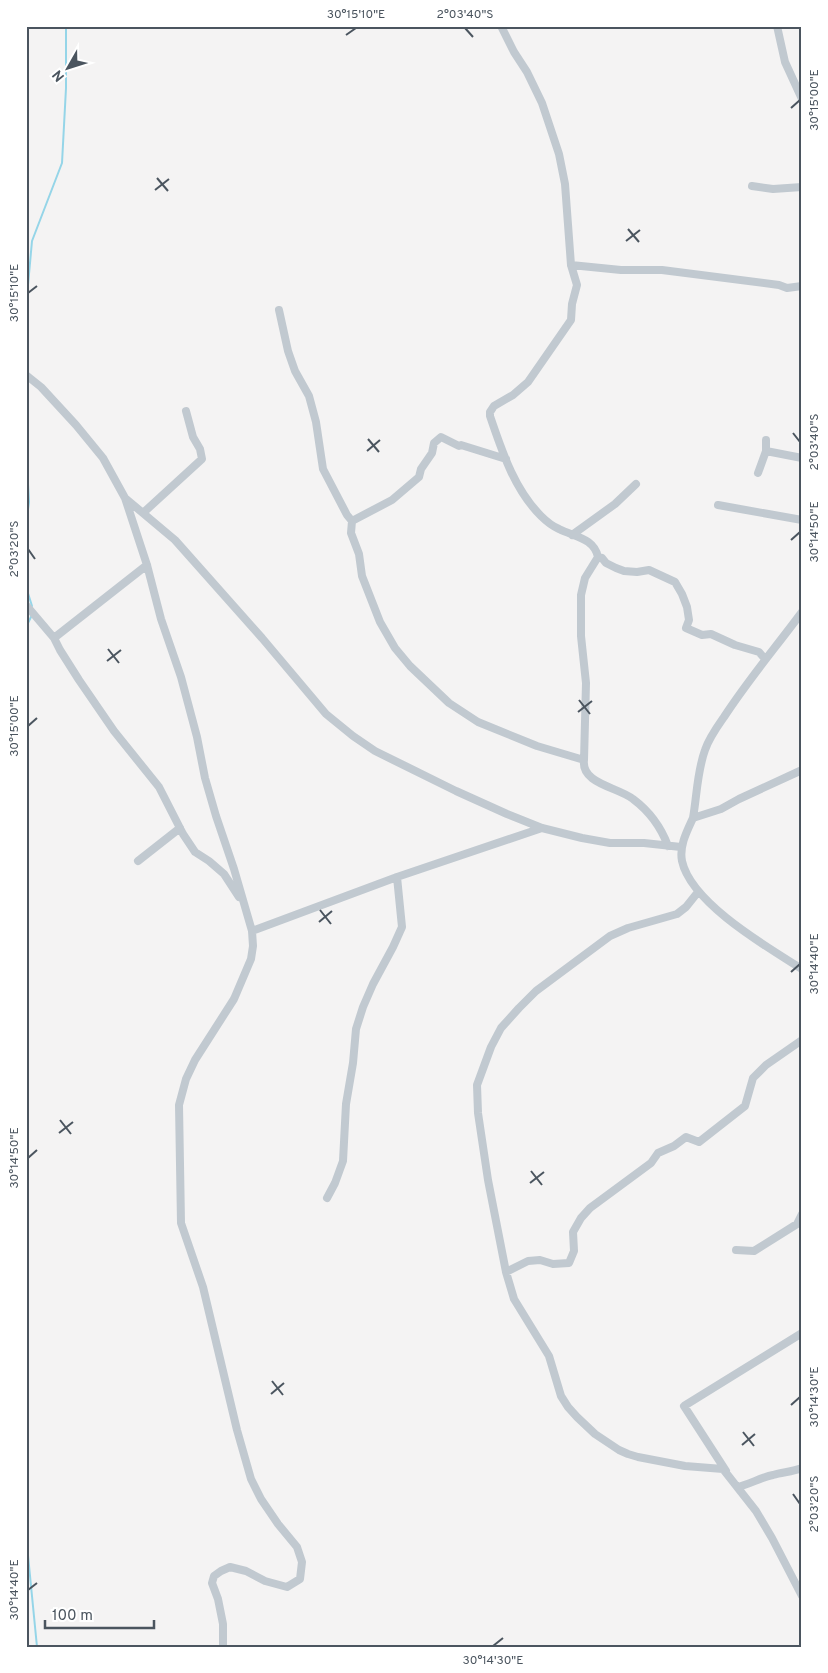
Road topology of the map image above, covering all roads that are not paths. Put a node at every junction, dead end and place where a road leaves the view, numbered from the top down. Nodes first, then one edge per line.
1 (501, 26) edge
2 (777, 26) edge
3 (802, 99) edge
4 (752, 186) dead end
5 (802, 186) edge
6 (571, 265) junction
7 (802, 286) edge
8 (280, 310) dead end
9 (26, 375) edge
10 (186, 410) dead end
11 (766, 440) dead end
12 (766, 451) junction
13 (802, 458) edge
14 (506, 459) junction
15 (758, 472) dead end
16 (636, 484) dead end
17 (125, 498) junction
18 (718, 505) dead end
19 (143, 514) junction
20 (802, 520) edge
21 (352, 521) junction
22 (572, 535) junction
23 (598, 557) junction
24 (147, 565) junction
25 (26, 605) edge
26 (802, 612) edge
27 (54, 638) junction
28 (765, 659) junction
29 (584, 760) junction
30 (802, 770) edge
31 (693, 818) junction
32 (180, 828) junction
33 (542, 828) junction
34 (668, 846) junction
35 (681, 847) junction
36 (138, 861) dead end
37 (397, 877) junction
38 (698, 892) junction
39 (251, 928) junction
40 (802, 969) edge
41 (802, 1040) edge
42 (327, 1198) dead end
43 (802, 1214) edge
44 (736, 1250) dead end
45 (506, 1272) junction
46 (802, 1333) edge
47 (802, 1468) edge
48 (727, 1472) junction
49 (738, 1487) junction
50 (802, 1596) edge
51 (223, 1647) edge

1 - 6 street
2 - 3 street
4 - 5 street
6 - 7 street
6 - 14 street
8 - 21 street
9 - 17 street
10 - 19 street
11 - 12 street
12 - 13 street
12 - 15 street
14 - 21 street
14 - 22 street
16 - 22 street
17 - 19 street
17 - 24 street
18 - 20 street
19 - 33 street
21 - 29 street
22 - 23 street
23 - 28 street
23 - 29 street
24 - 27 street
24 - 39 street
25 - 27 street
26 - 28 street
27 - 32 street
28 - 31 street
29 - 34 street
30 - 31 street
31 - 35 street
32 - 36 street
32 - 39 street
33 - 34 street
33 - 37 street
34 - 35 street
35 - 38 street
37 - 39 street
37 - 42 street
38 - 40 street
38 - 45 street
39 - 51 street
41 - 45 street
43 - 44 street
45 - 48 street
46 - 48 street
47 - 49 street
48 - 49 street
49 - 50 street

